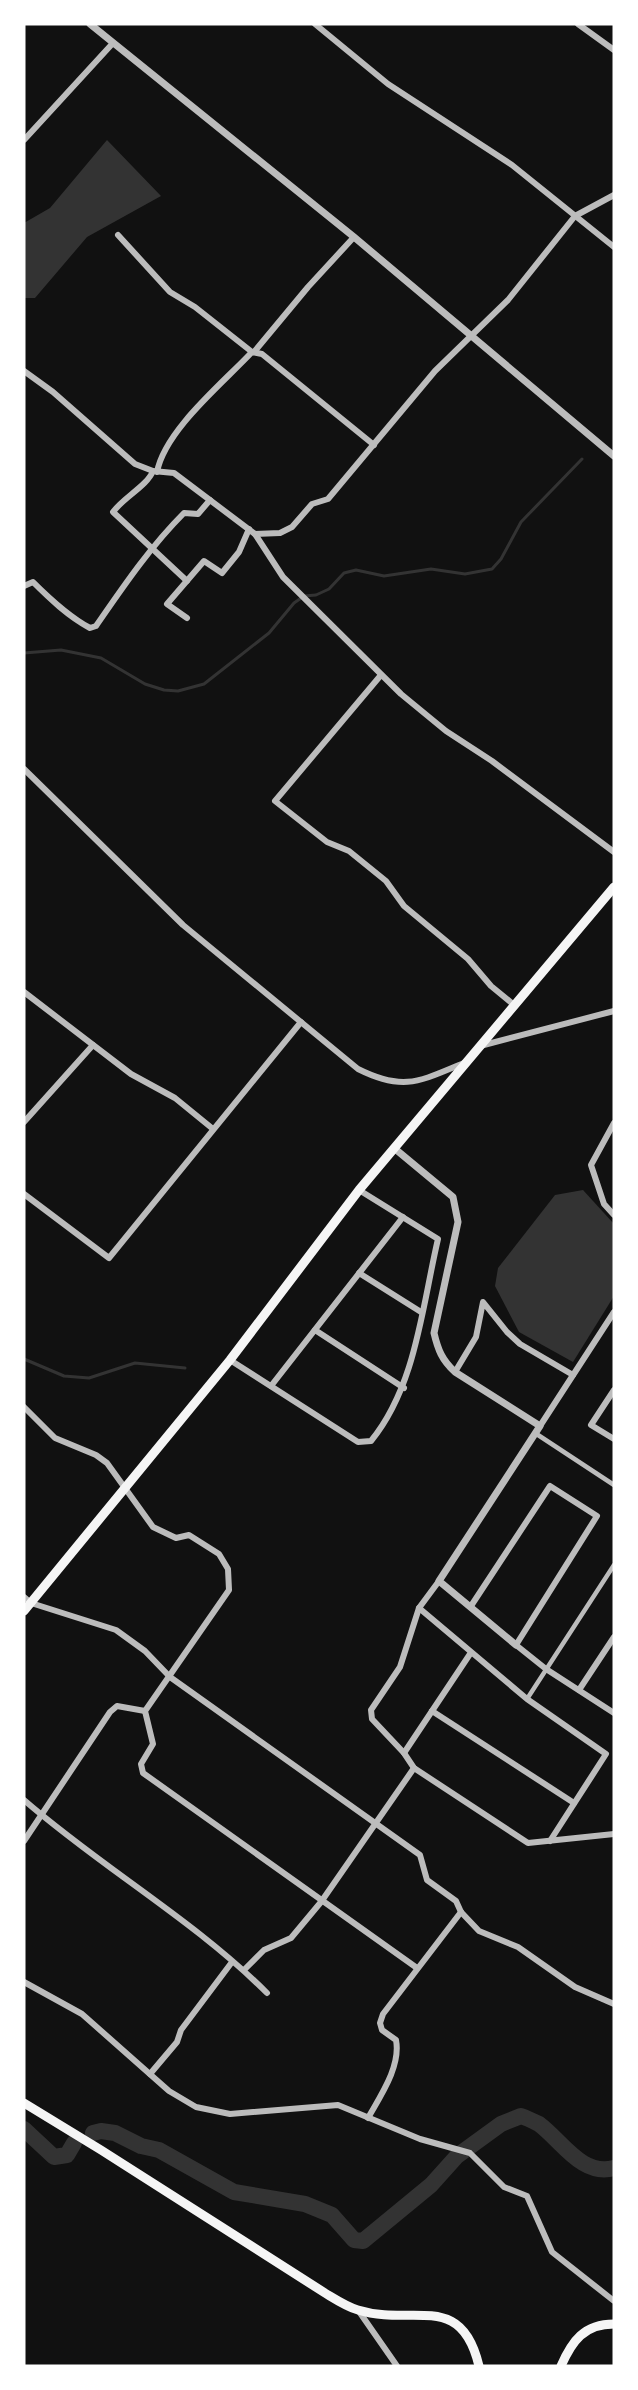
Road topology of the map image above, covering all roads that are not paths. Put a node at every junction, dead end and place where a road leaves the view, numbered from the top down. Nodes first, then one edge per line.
1 (90, 24) edge
2 (315, 24) edge
3 (578, 24) edge
4 (113, 43) junction
5 (614, 50) edge
6 (24, 140) edge
7 (614, 195) edge
8 (575, 216) junction
9 (118, 235) dead end
10 (354, 237) junction
11 (614, 247) edge
12 (471, 336) junction
13 (253, 352) junction
14 (24, 371) edge
15 (374, 445) junction
16 (614, 456) edge
17 (155, 471) junction
18 (210, 500) junction
19 (252, 532) junction
20 (152, 551) junction
21 (187, 581) junction
22 (24, 586) edge
23 (187, 618) dead end
24 (381, 675) junction
25 (24, 769) edge
26 (614, 852) edge
27 (614, 887) edge
28 (24, 992) edge
29 (513, 1004) junction
30 (614, 1011) edge
31 (301, 1022) junction
32 (93, 1045) junction
33 (477, 1047) junction
34 (464, 1062) junction
35 (24, 1122) edge
36 (614, 1123) edge
37 (213, 1129) junction
38 (394, 1148) junction
39 (359, 1190) junction
40 (24, 1194) edge
41 (614, 1215) edge
42 (403, 1217) junction
43 (359, 1273) junction
44 (421, 1312) junction
45 (614, 1312) edge
46 (315, 1330) junction
47 (230, 1360) junction
48 (455, 1372) junction
49 (573, 1375) junction
50 (271, 1386) junction
51 (404, 1388) junction
52 (614, 1390) edge
53 (24, 1407) edge
54 (540, 1426) junction
55 (535, 1433) junction
56 (614, 1439) edge
57 (614, 1485) edge
58 (127, 1487) junction
59 (614, 1565) edge
60 (439, 1581) junction
61 (26, 1604) edge
62 (471, 1606) junction
63 (419, 1608) junction
64 (614, 1637) edge
65 (516, 1645) junction
66 (470, 1654) junction
67 (546, 1669) junction
68 (170, 1677) junction
69 (579, 1690) junction
70 (527, 1699) junction
71 (145, 1711) junction
72 (432, 1711) junction
73 (614, 1713) edge
74 (404, 1753) junction
75 (414, 1768) junction
76 (24, 1800) edge
77 (574, 1803) junction
78 (43, 1816) junction
79 (375, 1823) junction
80 (614, 1834) edge
81 (24, 1841) edge
82 (550, 1841) junction
83 (321, 1902) junction
84 (461, 1912) junction
85 (232, 1962) junction
86 (417, 1968) junction
87 (244, 1970) junction
88 (24, 1982) edge
89 (267, 1993) dead end
90 (614, 2004) edge
91 (150, 2074) junction
92 (24, 2103) edge
93 (368, 2118) junction
94 (614, 2301) edge
95 (358, 2310) junction
96 (614, 2324) edge
97 (397, 2366) edge
98 (479, 2366) edge
99 (561, 2366) edge

1 - 4 street
2 - 8 street
3 - 5 street
4 - 6 street
4 - 10 street
7 - 8 street
8 - 11 street
8 - 12 street
9 - 13 street
10 - 12 street
10 - 13 street
12 - 15 street
12 - 16 street
13 - 15 street
13 - 17 street
14 - 17 street
15 - 19 street
17 - 18 street
17 - 20 street
18 - 19 street
18 - 20 street
19 - 21 street
19 - 24 street
20 - 21 street
20 - 22 street
21 - 23 street
24 - 26 street
24 - 29 street
25 - 31 street
27 - 29 main road
28 - 32 street
29 - 33 main road
30 - 33 street
31 - 34 street
31 - 37 street
32 - 35 street
32 - 37 street
33 - 34 main road
34 - 38 main road
36 - 41 street
37 - 40 street
38 - 39 main road
38 - 48 street
39 - 42 street
39 - 47 main road
42 - 43 street
42 - 44 street
43 - 44 street
43 - 46 street
44 - 51 street
45 - 49 street
46 - 50 street
46 - 51 street
47 - 50 street
47 - 58 main road
48 - 49 street
48 - 54 street
49 - 54 street
50 - 51 street
52 - 56 street
53 - 58 street
54 - 55 street
55 - 57 street
55 - 60 street
58 - 61 main road
58 - 68 street
59 - 67 street
60 - 62 street
60 - 63 street
61 - 68 street
62 - 65 street
62 - 65 street
63 - 66 street
63 - 74 street
64 - 69 street
65 - 67 street
66 - 70 street
66 - 72 street
67 - 69 street
67 - 70 street
68 - 71 street
68 - 79 street
69 - 73 street
70 - 77 street
71 - 78 street
71 - 83 street
72 - 74 street
72 - 77 street
74 - 75 street
75 - 79 street
75 - 82 street
76 - 78 street
77 - 82 street
78 - 81 street
78 - 85 street
79 - 83 street
79 - 84 street
80 - 82 street
83 - 86 street
83 - 87 street
84 - 86 street
84 - 90 street
85 - 87 street
85 - 91 street
86 - 93 street
87 - 89 street
88 - 91 street
91 - 93 street
92 - 95 main road
93 - 94 street
95 - 97 street
95 - 98 main road
96 - 99 main road

